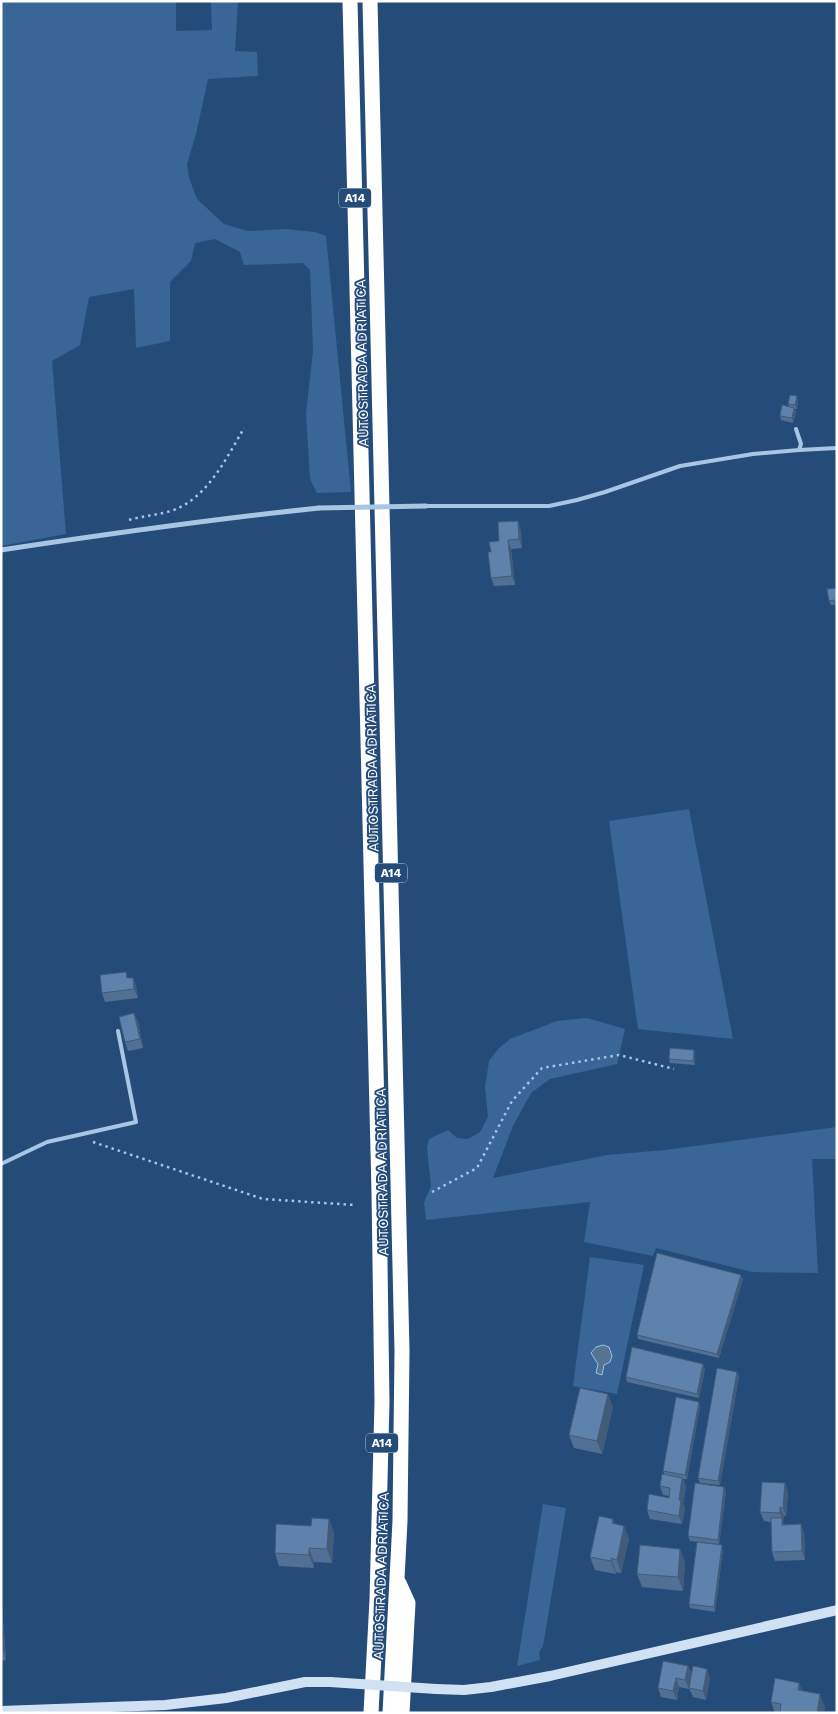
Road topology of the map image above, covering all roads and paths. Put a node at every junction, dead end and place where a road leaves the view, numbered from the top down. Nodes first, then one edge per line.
1 (350, 1) edge
2 (370, 1) edge
3 (244, 428) dead end
4 (796, 429) dead end
5 (837, 448) edge
6 (799, 450) junction
7 (426, 506) joint
8 (107, 534) junction
9 (1, 550) edge
10 (118, 1030) edge
11 (674, 1069) dead end
12 (75, 1135) junction
13 (1, 1164) edge
14 (432, 1192) dead end
15 (355, 1205) dead end
16 (398, 1581) junction
17 (837, 1610) edge
18 (372, 1694) junction
19 (1, 1711) edge
20 (360, 1713) edge
21 (371, 1713) edge
22 (390, 1713) edge
23 (402, 1713) edge

1 - 18 highway, AUTOSTRADA ADRIATICA / A14
2 - 16 highway, AUTOSTRADA ADRIATICA / A14
3 - 8 path
4 - 6 lane
5 - 6 lane
6 - 7 lane
7 - 8 street, bridge
8 - 9 street
10 - 12 lane
11 - 14 path
12 - 13 lane
12 - 15 path
16 - 22 highway, AUTOSTRADA ADRIATICA / A14
16 - 23 highway
17 - 19 main road, bridge
18 - 20 highway
18 - 21 highway, AUTOSTRADA ADRIATICA / A14

